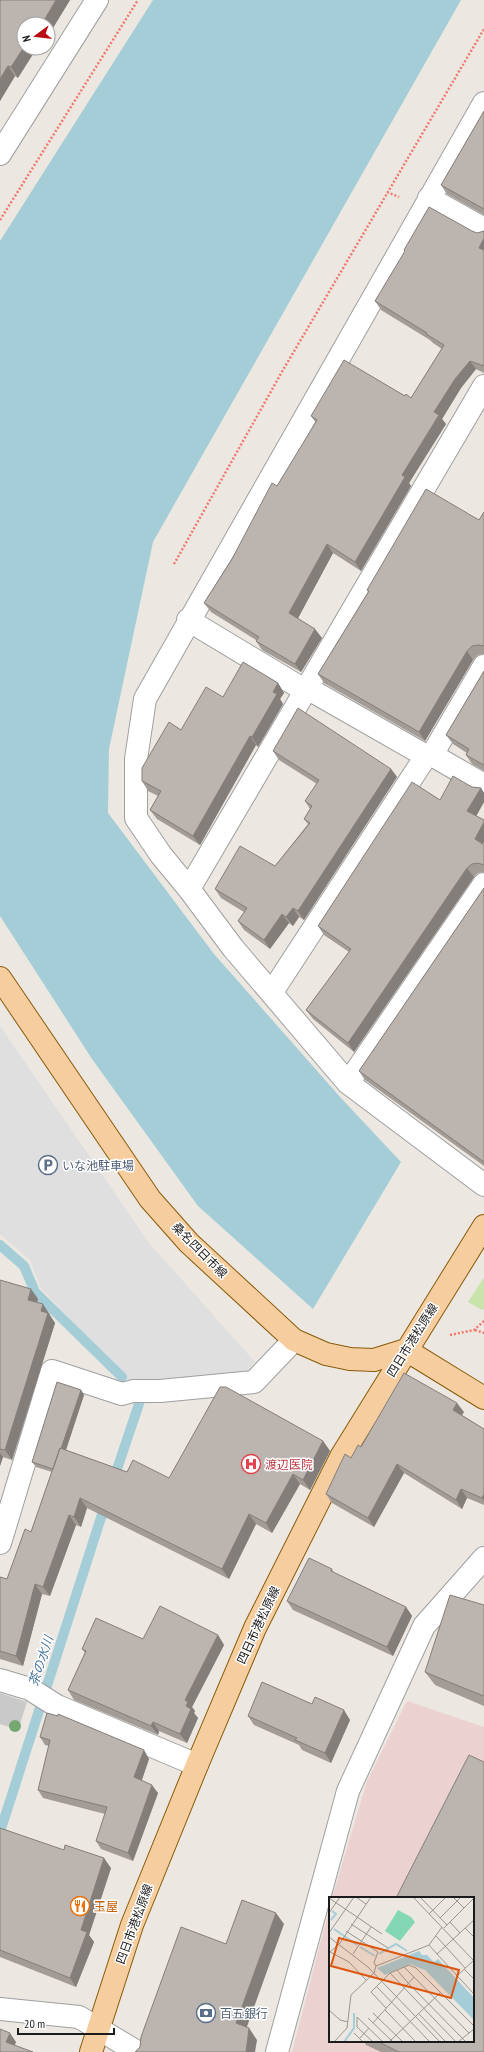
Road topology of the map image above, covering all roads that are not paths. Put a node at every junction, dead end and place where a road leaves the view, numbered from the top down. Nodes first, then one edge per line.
1 (95, 1) edge
2 (484, 103) edge
3 (0, 154) edge
4 (429, 198) junction
5 (484, 229) edge
6 (484, 386) edge
7 (188, 620) junction
8 (484, 666) edge
9 (306, 690) junction
10 (429, 755) junction
11 (484, 785) edge
12 (484, 884) edge
13 (189, 889) junction
14 (0, 978) edge
15 (272, 992) junction
16 (348, 1083) junction
17 (484, 1185) edge
18 (484, 1226) edge
19 (294, 1340) junction
20 (411, 1342) junction
21 (484, 1398) edge
22 (0, 1543) edge
23 (484, 1558) edge
24 (0, 1680) edge
25 (197, 1765) junction
26 (0, 2009) edge
27 (99, 2028) junction
28 (91, 2052) edge
29 (137, 2052) edge
30 (277, 2052) edge

1 - 3 street
2 - 4 street
4 - 5 street
4 - 7 street
6 - 9 street
7 - 9 street
7 - 13 street
8 - 10 street
9 - 10 street
9 - 13 street
10 - 11 street
10 - 15 street
12 - 16 street
13 - 15 street
14 - 19 main road, 桑名四日市線
15 - 16 street
16 - 17 street
18 - 20 main road, 四日市港松原線
19 - 20 main road, 桑名四日市線
19 - 22 street
20 - 21 main road
20 - 25 main road, 四日市港松原線
23 - 30 street
24 - 25 street
25 - 27 main road, 四日市港松原線
26 - 27 street
27 - 28 main road, 四日市港松原線
27 - 29 street

